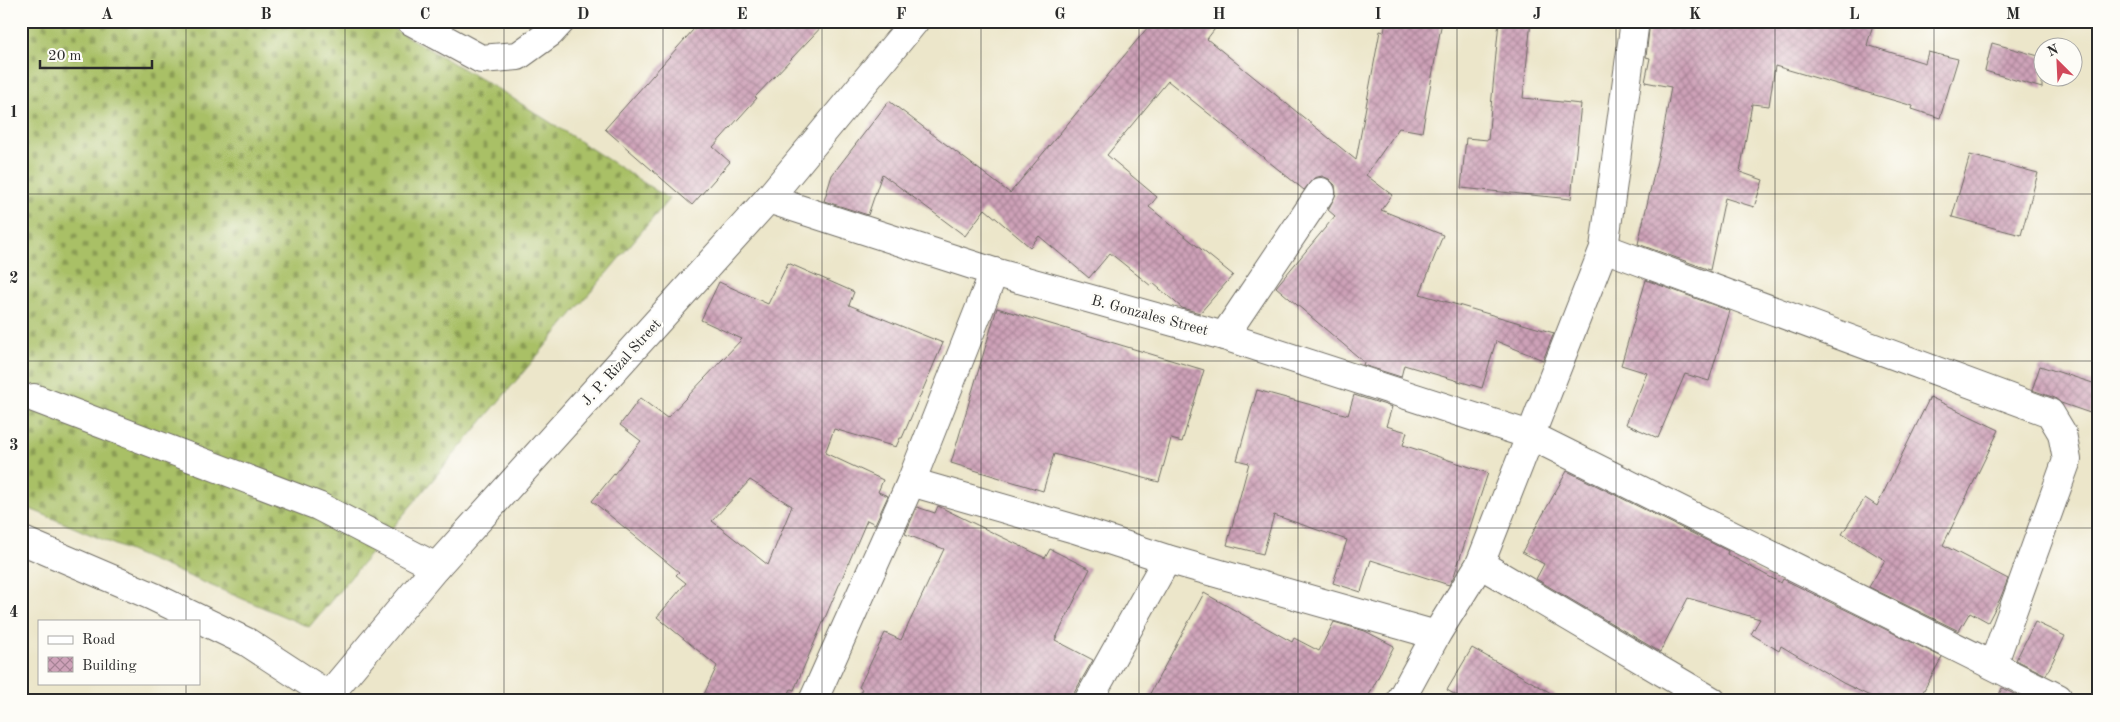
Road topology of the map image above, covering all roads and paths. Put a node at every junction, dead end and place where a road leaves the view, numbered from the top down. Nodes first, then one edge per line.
1 (411, 21) edge
2 (561, 21) edge
3 (916, 21) edge
4 (1635, 21) edge
5 (1321, 192) dead end
6 (768, 199) junction
7 (1604, 248) junction
8 (994, 272) junction
9 (1224, 336) junction
10 (34, 398) dead end
11 (1530, 436) junction
12 (911, 482) junction
13 (21, 540) edge
14 (1167, 559) junction
15 (1480, 564) junction
16 (436, 567) junction
17 (1436, 635) junction
18 (1993, 666) junction
19 (326, 698) edge
20 (2058, 698) dead end
21 (813, 701) edge
22 (1088, 701) edge
23 (1400, 701) edge
24 (1712, 701) edge

1 - 2 street
3 - 6 street, J. P. Rizal Street
4 - 7 street
5 - 9 street
6 - 8 street, B. Gonzales Street
6 - 16 street, J. P. Rizal Street
7 - 11 street
7 - 18 street
8 - 9 street, B. Gonzales Street
8 - 12 street
9 - 11 street, B. Gonzales Street
10 - 16 street
11 - 15 street
11 - 18 street, B. Gonzales Street
12 - 14 street
12 - 21 street
13 - 19 street
14 - 17 street
14 - 22 street
15 - 17 street
15 - 24 street
16 - 19 street, J. P. Rizal Street
17 - 23 street
18 - 20 street, B. Gonzales Street

